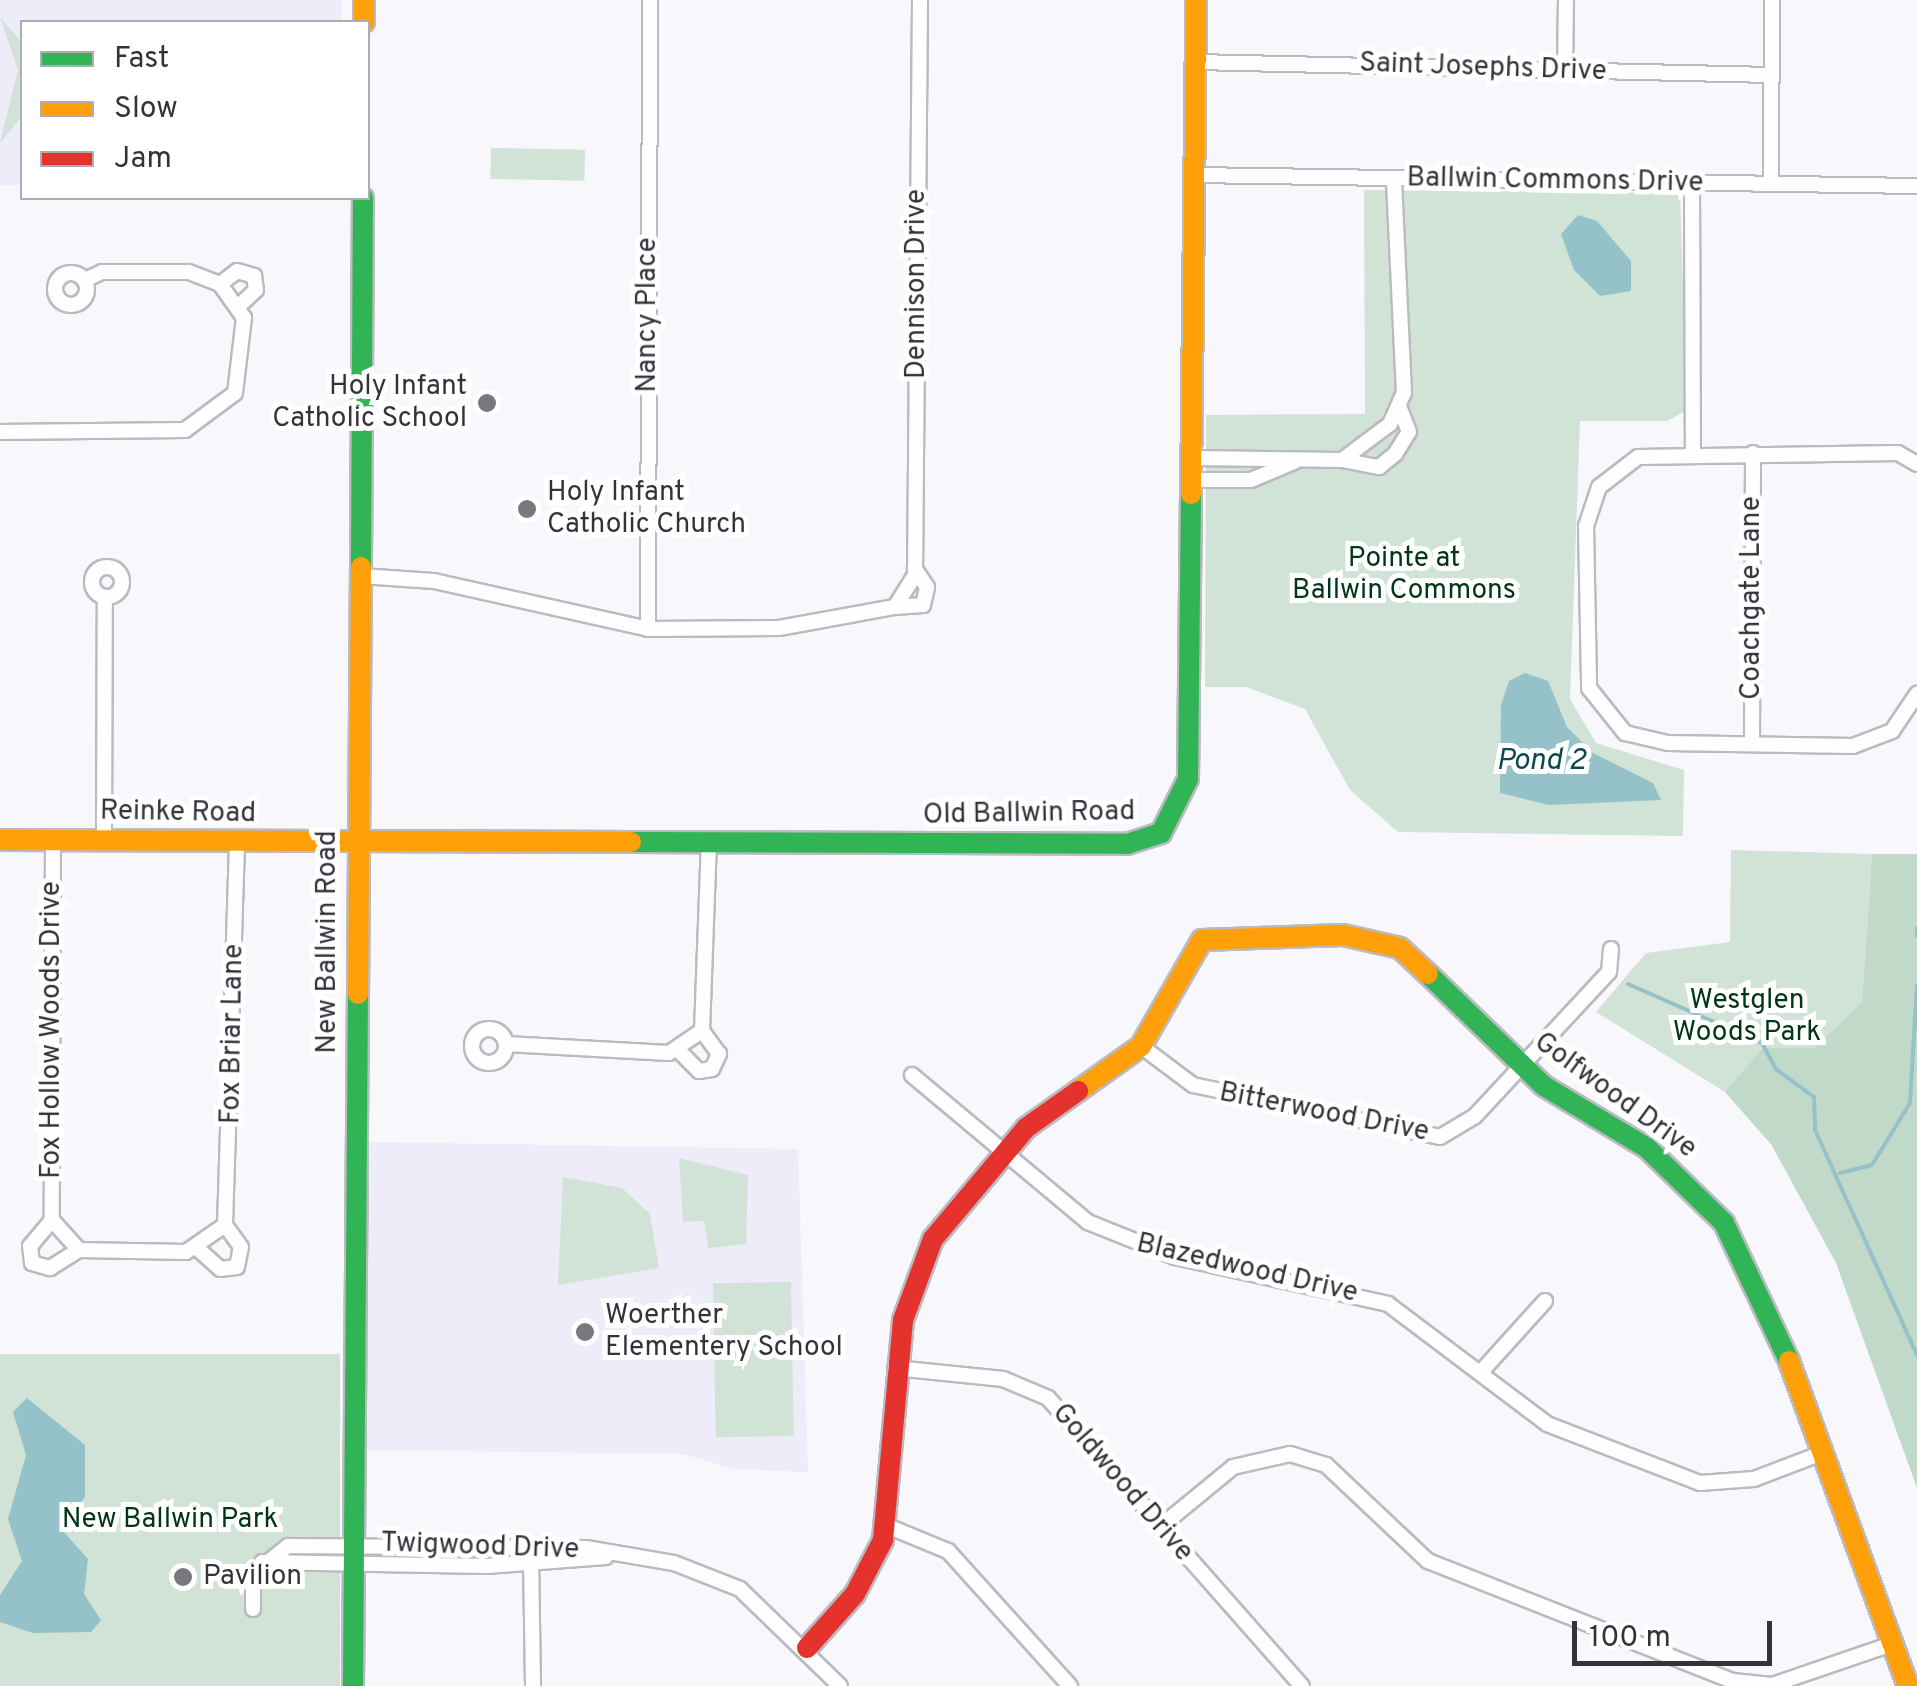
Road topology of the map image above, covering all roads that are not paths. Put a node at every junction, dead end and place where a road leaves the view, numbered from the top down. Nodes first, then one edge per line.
1 (650, 0) edge
2 (920, 0) edge
3 (1196, 0) edge
4 (1566, 0) edge
5 (1772, 0) edge
6 (1196, 62) junction
7 (1565, 71) junction
8 (1771, 75) junction
9 (1193, 175) junction
10 (1394, 179) junction
11 (1772, 182) junction
12 (1692, 183) junction
13 (1917, 186) edge
14 (363, 200) edge
15 (84, 280) dead end
16 (220, 284) junction
17 (239, 306) junction
18 (1400, 408) junction
19 (0, 432) edge
20 (1693, 453) junction
21 (1752, 454) junction
22 (1192, 458) junction
23 (1300, 460) junction
24 (1342, 460) junction
25 (1917, 464) edge
26 (1192, 480) junction
27 (915, 569) junction
28 (361, 576) junction
29 (106, 597) dead end
30 (895, 607) junction
31 (648, 629) junction
32 (1917, 694) edge
33 (1752, 742) junction
34 (104, 839) junction
35 (354, 839) junction
36 (0, 840) edge
37 (53, 840) junction
38 (237, 842) junction
39 (709, 842) junction
40 (1610, 949) dead end
41 (702, 1031) junction
42 (506, 1044) dead end
43 (1141, 1046) junction
44 (680, 1052) junction
45 (1520, 1065) junction
46 (912, 1075) dead end
47 (1000, 1151) junction
48 (52, 1220) junction
49 (225, 1225) junction
50 (198, 1249) junction
51 (79, 1250) junction
52 (1545, 1301) dead end
53 (895, 1368) junction
54 (1480, 1373) junction
55 (1822, 1453) junction
56 (887, 1526) junction
57 (1160, 1527) junction
58 (353, 1544) junction
59 (531, 1548) junction
60 (606, 1557) junction
61 (262, 1562) junction
62 (531, 1566) junction
63 (353, 1567) junction
64 (254, 1609) dead end
65 (1892, 1644) junction
66 (806, 1648) junction
67 (353, 1686) edge
68 (534, 1686) edge
69 (840, 1686) edge
70 (1070, 1686) edge
71 (1302, 1686) edge
72 (1908, 1686) edge

1 - 31 street, Nancy Place
2 - 27 street, Dennison Drive
3 - 6 street, Old Ballwin Road
4 - 7 street
5 - 8 street
6 - 7 street, Saint Josephs Drive
6 - 9 street, Old Ballwin Road
7 - 8 street, Saint Josephs Drive
8 - 11 street
9 - 10 street, Ballwin Commons Drive
9 - 22 street, Old Ballwin Road
10 - 12 street, Ballwin Commons Drive
10 - 18 street
11 - 12 street, Ballwin Commons Drive
11 - 13 street, Ballwin Commons Drive
12 - 20 street
14 - 28 street, New Ballwin Road
15 - 16 street
16 - 17 street
16 - 17 street
17 - 19 street
18 - 24 street
18 - 24 street
20 - 21 street
20 - 33 street
21 - 25 street
21 - 33 street, Coachgate Lane
22 - 23 street
22 - 26 street, Old Ballwin Road
23 - 24 street
23 - 26 street
26 - 39 street, Old Ballwin Road
27 - 30 street, Dennison Drive
27 - 30 street, Dennison Drive
28 - 31 street, Dennison Drive
28 - 35 street, New Ballwin Road
29 - 34 street
30 - 31 street, Dennison Drive
32 - 33 street
34 - 37 street, Reinke Road
34 - 38 street, Reinke Road
35 - 38 street, Reinke Road
35 - 39 street, Old Ballwin Road
35 - 58 street, New Ballwin Road
36 - 37 street, Reinke Road
37 - 48 street, Fox Hollow Woods Drive
38 - 49 street, Fox Briar Lane
39 - 41 street
40 - 45 street, Bitterwood Drive
41 - 44 street
41 - 44 street
42 - 44 street
43 - 45 street, Bitterwood Drive
43 - 45 street, Golfwood Drive
43 - 47 street
45 - 55 street, Golfwood Drive
46 - 47 street, Blazedwood Drive
47 - 53 street
47 - 54 street, Blazedwood Drive
48 - 51 street, Fox Hollow Woods Drive
48 - 51 street, Fox Hollow Woods Drive
49 - 50 street
49 - 50 street, Fox Briar Lane
50 - 51 street, Fox Briar Lane
52 - 54 street
53 - 56 street
53 - 57 street, Goldwood Drive
54 - 55 street, Blazedwood Drive
55 - 65 street, Golfwood Drive
56 - 66 street
56 - 70 street
57 - 65 street
57 - 71 street, Goldwood Drive
58 - 59 street, Twigwood Drive
58 - 61 street
58 - 63 street, New Ballwin Road
59 - 60 street, Twigwood Drive
59 - 62 street
60 - 62 street, Twigwood Drive
60 - 66 street, Twigwood Drive
61 - 63 street
61 - 64 street
62 - 63 street, Twigwood Drive
62 - 68 street
63 - 67 street, New Ballwin Road
65 - 72 street, Golfwood Drive
66 - 69 street, Twigwood Drive

